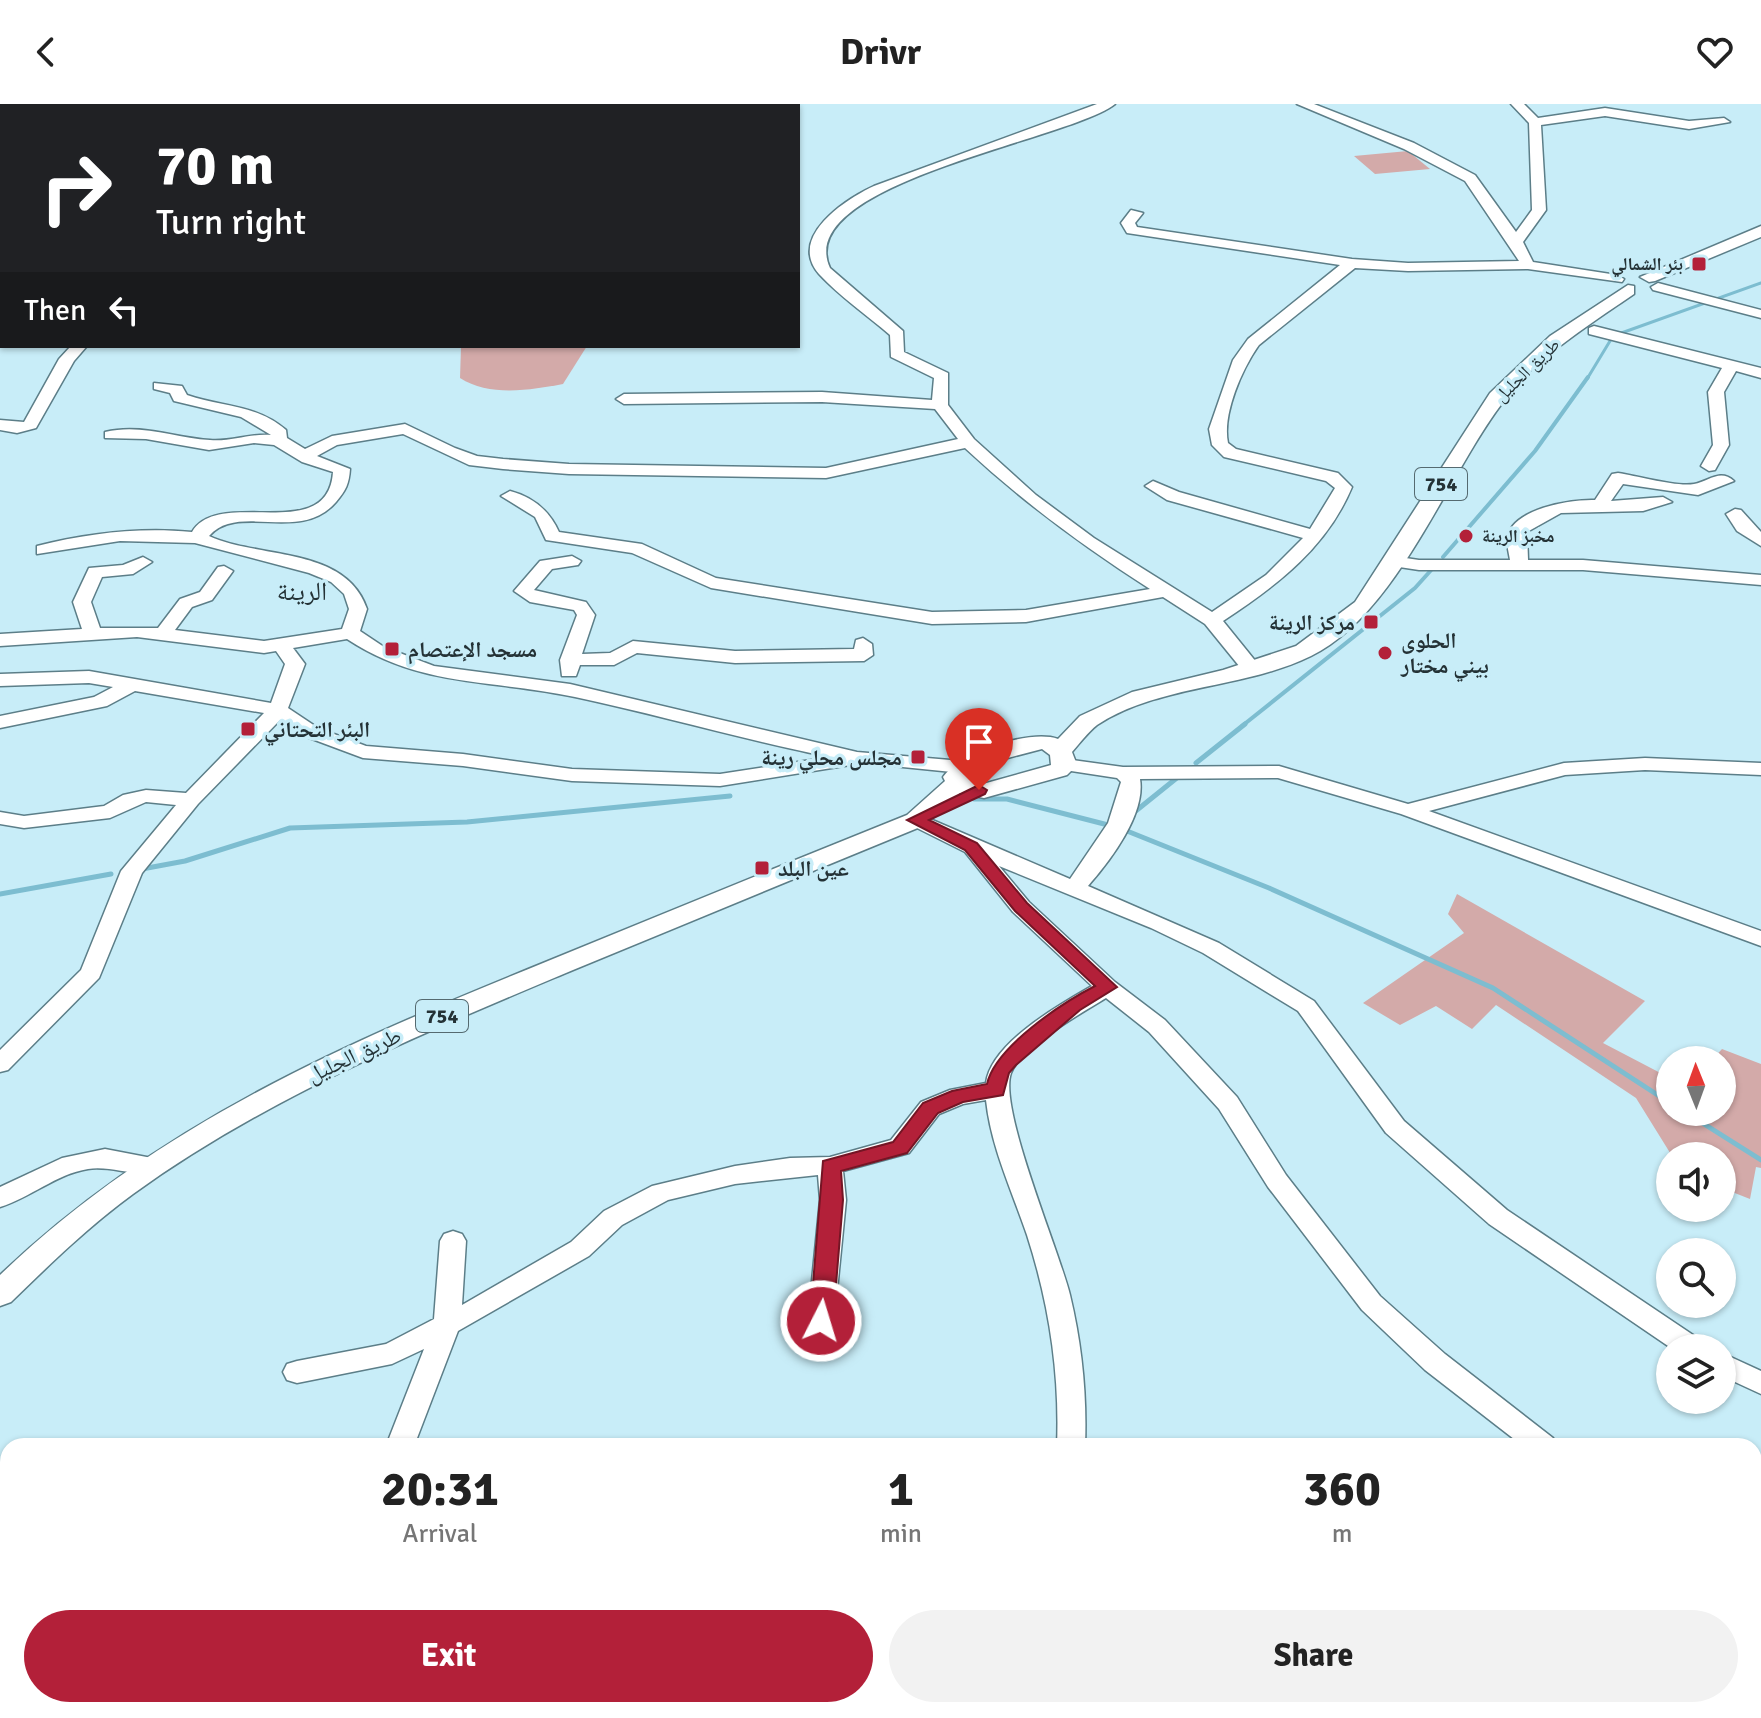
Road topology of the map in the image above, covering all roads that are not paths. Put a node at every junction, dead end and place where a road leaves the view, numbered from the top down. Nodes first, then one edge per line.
1 (1109, 104) edge
2 (1303, 104) edge
3 (1517, 104) edge
4 (1535, 122) junction
5 (1724, 122) dead end
6 (1136, 213) dead end
7 (1761, 231) edge
8 (1516, 242) junction
9 (1352, 263) junction
10 (1528, 265) junction
11 (1654, 282) junction
12 (1623, 284) junction
13 (1761, 314) edge
14 (1594, 331) dead end
15 (77, 348) edge
16 (1731, 366) junction
17 (1761, 373) edge
18 (160, 386) dead end
19 (624, 399) dead end
20 (940, 405) junction
21 (0, 425) edge
22 (111, 435) dead end
23 (278, 440) junction
24 (968, 442) junction
25 (306, 455) junction
26 (1709, 466) dead end
27 (1726, 481) dead end
28 (1153, 486) dead end
29 (510, 496) dead end
30 (1663, 502) dead end
31 (1601, 503) junction
32 (1735, 514) dead end
33 (1317, 536) junction
34 (199, 538) junction
35 (1761, 541) edge
36 (43, 550) dead end
37 (572, 561) dead end
38 (1392, 561) junction
39 (143, 562) dead end
40 (1520, 565) junction
41 (224, 571) dead end
42 (1761, 580) edge
43 (1167, 591) junction
44 (1212, 620) junction
45 (92, 632) junction
46 (164, 633) junction
47 (350, 633) junction
48 (0, 640) edge
49 (863, 644) dead end
50 (282, 646) junction
51 (570, 660) junction
52 (1251, 668) junction
53 (0, 680) edge
54 (131, 685) junction
55 (567, 689) junction
56 (278, 710) junction
57 (0, 722) edge
58 (1057, 752) junction
59 (863, 757) junction
60 (1761, 769) edge
61 (1123, 773) junction
62 (966, 780) junction
63 (191, 800) junction
64 (1408, 810) junction
65 (921, 816) junction
66 (0, 818) edge
67 (971, 847) junction
68 (1073, 889) junction
69 (1761, 939) edge
70 (1107, 987) junction
71 (11, 1040) edge
72 (0, 1064) edge
73 (996, 1090) junction
74 (148, 1165) junction
75 (830, 1166) junction
76 (0, 1198) edge
77 (453, 1241) dead end
78 (0, 1294) edge
79 (821, 1321) dead end
80 (447, 1325) junction
81 (1671, 1334) edge
82 (1736, 1371) edge
83 (297, 1372) dead end
84 (1761, 1383) edge
85 (403, 1438) edge
86 (1072, 1438) edge
87 (1533, 1438) edge

1 - 20 street
2 - 8 street
3 - 4 street
4 - 5 street
4 - 8 street
6 - 9 street
7 - 11 main road
8 - 10 street
9 - 10 street
9 - 33 street
10 - 12 street
11 - 12 main road
11 - 13 street
12 - 38 main road, طريق الجليل / 754
14 - 16 street
15 - 21 street
16 - 17 street
16 - 26 street
18 - 23 street
19 - 20 street
20 - 24 street
22 - 23 street
23 - 25 street
24 - 25 street
24 - 43 street
25 - 34 street
27 - 31 street
28 - 33 street
29 - 43 street
30 - 31 street
31 - 40 street
32 - 35 street
33 - 44 street
34 - 36 street
34 - 47 street
37 - 51 street
38 - 40 street
38 - 52 main road, طريق الجليل / 754
39 - 45 street
40 - 42 street
41 - 46 street
43 - 44 street
44 - 52 street
45 - 46 street
45 - 48 street
46 - 50 street
47 - 50 street
47 - 55 street
49 - 51 street
50 - 56 street
51 - 55 street
52 - 58 main road, طريق الجليل / 754
53 - 54 street
54 - 56 street
54 - 57 street
55 - 59 street
56 - 59 street
56 - 63 street
58 - 61 street
58 - 62 main road, طريق الجليل
59 - 62 street
60 - 64 street
61 - 64 street
61 - 68 street
62 - 65 main road, طريق الجليل / 754
63 - 66 street
63 - 71 street
64 - 69 street
65 - 67 street
65 - 74 main road, طريق الجليل / 754
67 - 68 street
67 - 70 street
68 - 81 street
70 - 73 street
70 - 87 street
71 - 72 street
73 - 75 street
73 - 86 street
74 - 76 street
74 - 78 main road, طريق الجليل / 754
75 - 79 street
75 - 80 street
77 - 80 street
80 - 83 street
80 - 85 street
82 - 84 street

